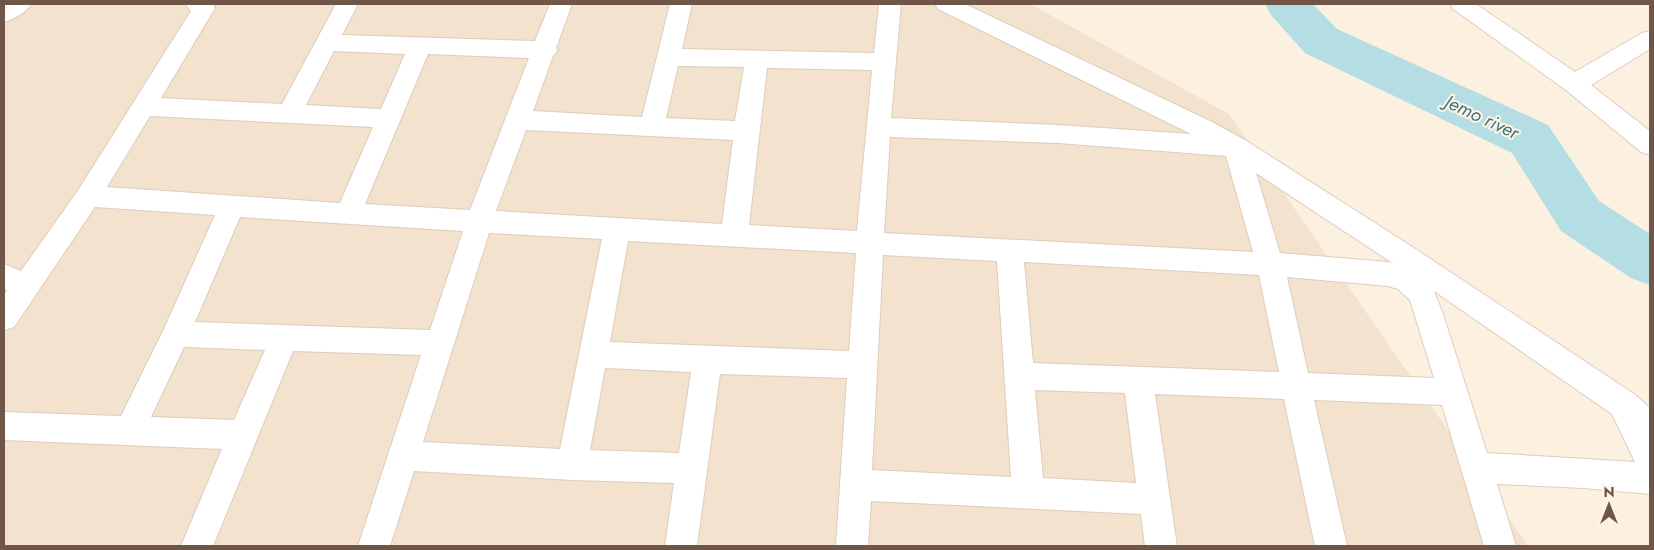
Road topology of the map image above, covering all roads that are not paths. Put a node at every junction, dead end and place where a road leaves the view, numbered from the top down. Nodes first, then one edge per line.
1 (20, 4) edge
2 (347, 4) edge
3 (561, 4) edge
4 (681, 4) edge
5 (890, 4) edge
6 (946, 4) edge
7 (1461, 4) edge
8 (203, 5) edge
9 (4, 14) edge
10 (1650, 38) edge
11 (326, 43) junction
12 (420, 46) junction
13 (546, 50) junction
14 (668, 57) junction
15 (757, 59) junction
16 (884, 62) junction
17 (1574, 84) junction
18 (142, 106) junction
19 (290, 113) junction
20 (389, 119) junction
21 (518, 120) junction
22 (652, 126) junction
23 (878, 127) junction
24 (746, 131) junction
25 (1650, 145) edge
26 (1236, 148) junction
27 (88, 196) junction
28 (232, 206) junction
29 (348, 214) junction
30 (479, 222) junction
31 (617, 230) junction
32 (734, 236) junction
33 (870, 243) junction
34 (1010, 251) junction
35 (1270, 264) junction
36 (1406, 268) junction
37 (15, 281) edge
38 (4, 318) edge
39 (176, 334) junction
40 (284, 338) junction
41 (440, 343) junction
42 (593, 354) junction
43 (707, 360) junction
44 (863, 365) junction
45 (1018, 376) junction
46 (1138, 380) junction
47 (1295, 386) junction
48 (1453, 392) junction
49 (1623, 404) junction
50 (4, 426) edge
51 (1650, 427) edge
52 (129, 431) junction
53 (242, 435) junction
54 (403, 456) junction
55 (1650, 460) edge
56 (572, 465) junction
57 (691, 468) junction
58 (1476, 468) junction
59 (1650, 479) edge
60 (856, 485) junction
61 (1028, 494) junction
62 (1153, 499) junction
63 (197, 546) edge
64 (374, 546) edge
65 (681, 546) edge
66 (852, 546) edge
67 (1161, 546) edge
68 (1331, 546) edge
69 (1500, 546) edge

1 - 9 street
2 - 11 street
3 - 13 street
4 - 14 street
5 - 16 street
6 - 26 street
7 - 17 street
8 - 18 street
10 - 17 street
11 - 12 street
11 - 19 street
12 - 13 street
12 - 20 street
13 - 21 street
14 - 15 street
14 - 22 street
15 - 16 street
15 - 24 street
16 - 23 street
17 - 25 street
18 - 19 street
18 - 27 street
19 - 20 street
20 - 29 street
21 - 22 street
21 - 30 street
22 - 24 street
23 - 26 street
23 - 33 street
24 - 32 street
26 - 35 street
26 - 36 street
27 - 28 street
27 - 37 street
28 - 29 street
28 - 39 street
29 - 30 street
30 - 31 street
30 - 41 street
31 - 32 street
31 - 42 street
32 - 33 street
33 - 34 street
33 - 44 street
34 - 35 street
34 - 45 street
35 - 36 street
35 - 47 street
36 - 48 street
36 - 49 street
37 - 38 street
39 - 40 street
39 - 52 street
40 - 41 street
40 - 53 street
41 - 54 street
42 - 43 street
42 - 56 street
43 - 44 street
43 - 57 street
44 - 60 street
45 - 46 street
45 - 61 street
46 - 47 street
46 - 62 street
47 - 48 street
47 - 68 street
48 - 58 street
49 - 51 street
49 - 55 street
50 - 52 street
52 - 53 street
53 - 63 street
54 - 56 street
54 - 64 street
56 - 57 street
57 - 65 street
58 - 59 street
58 - 69 street
60 - 61 street
60 - 66 street
61 - 62 street
62 - 67 street

